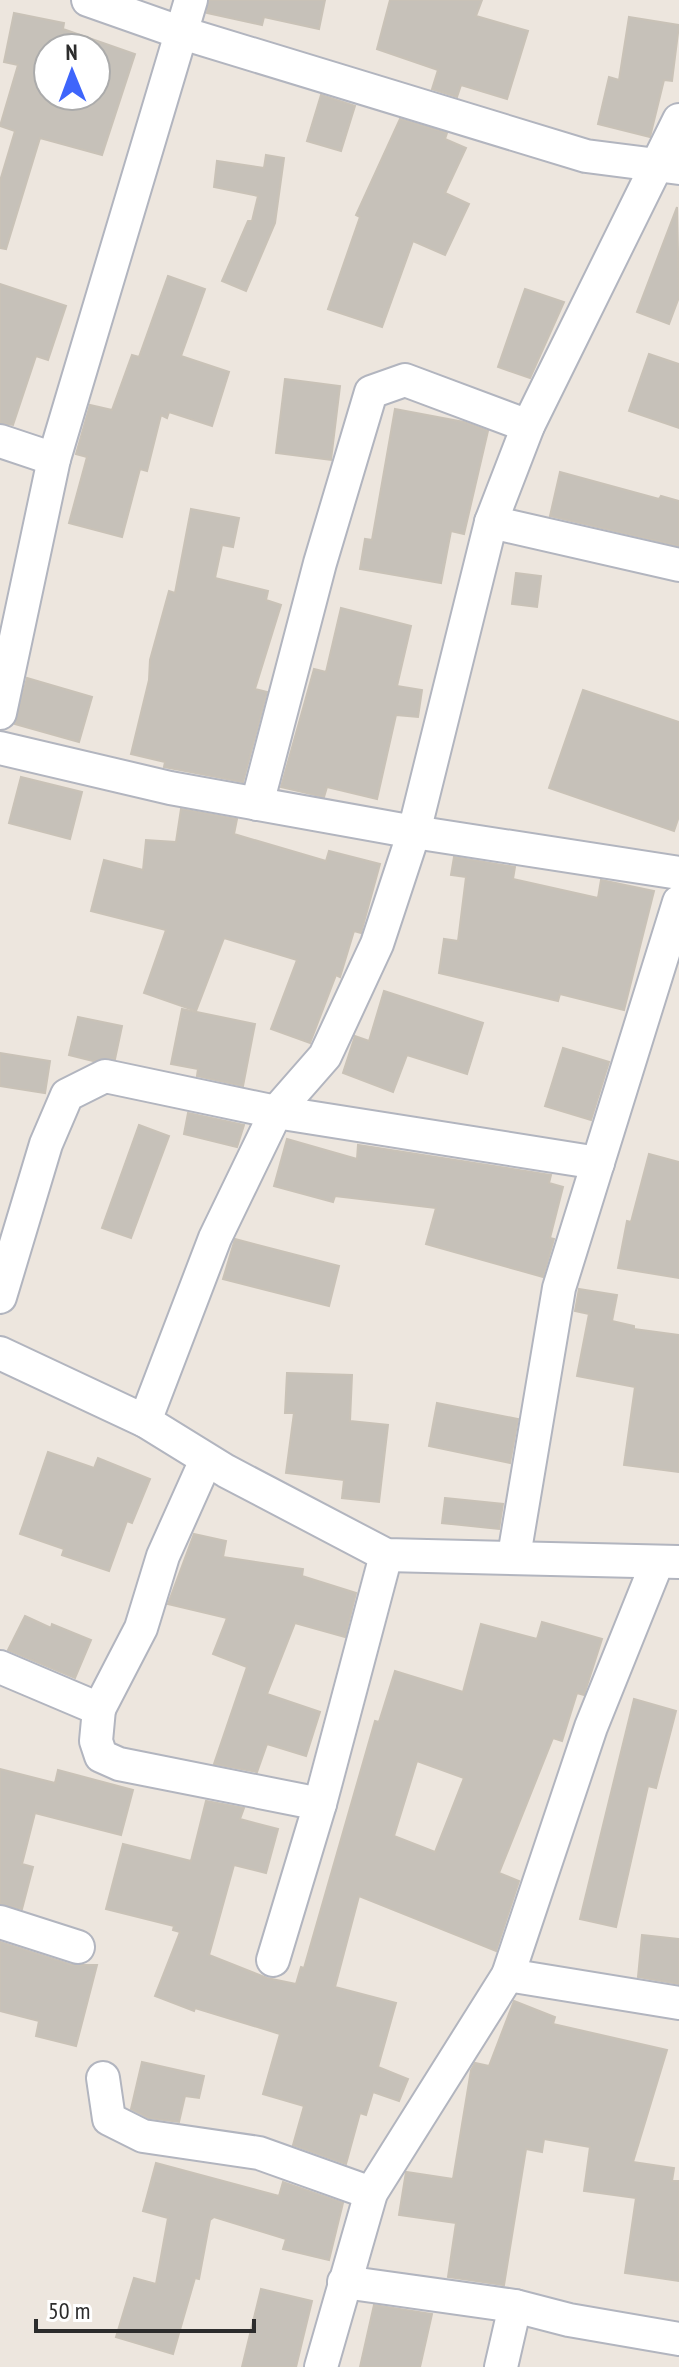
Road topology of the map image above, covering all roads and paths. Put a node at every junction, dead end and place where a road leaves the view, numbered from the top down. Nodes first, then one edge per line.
1 (88, 0) edge
2 (191, 0) edge
3 (179, 32) junction
4 (679, 120) edge
5 (670, 166) edge
6 (528, 426) junction
7 (0, 441) edge
8 (54, 459) junction
9 (491, 522) junction
10 (679, 565) edge
11 (0, 713) edge
12 (0, 748) edge
13 (257, 804) junction
14 (414, 832) junction
15 (679, 873) edge
16 (679, 902) edge
17 (276, 1112) junction
18 (598, 1163) junction
19 (0, 1297) edge
20 (0, 1353) edge
21 (145, 1421) junction
22 (206, 1460) junction
23 (386, 1555) junction
24 (514, 1556) junction
25 (668, 1562) edge
26 (0, 1667) edge
27 (99, 1709) junction
28 (320, 1804) junction
29 (0, 1922) edge
30 (78, 1947) dead end
31 (273, 1960) dead end
32 (508, 1975) junction
33 (679, 2003) edge
34 (103, 2078) dead end
35 (371, 2193) junction
36 (344, 2282) junction
37 (515, 2306) junction
38 (679, 2339) edge
39 (321, 2367) edge
40 (501, 2367) edge

1 - 3 street
2 - 3 street
3 - 5 street
3 - 8 street
4 - 5 street
5 - 6 street
6 - 9 street
6 - 13 street
7 - 8 street
8 - 11 street
9 - 10 street
9 - 14 street
12 - 13 street
13 - 14 street
14 - 15 street
14 - 17 street
16 - 18 street
17 - 18 street
17 - 19 street
17 - 21 street
18 - 24 street
20 - 21 street
21 - 22 street
22 - 23 street
22 - 27 street
23 - 24 street
23 - 28 street
24 - 25 street
25 - 32 street
26 - 27 street
27 - 28 street
28 - 31 street
29 - 30 street
32 - 33 street
32 - 35 street
34 - 35 street
35 - 36 street
36 - 37 street
36 - 39 street
37 - 38 street
37 - 40 street

